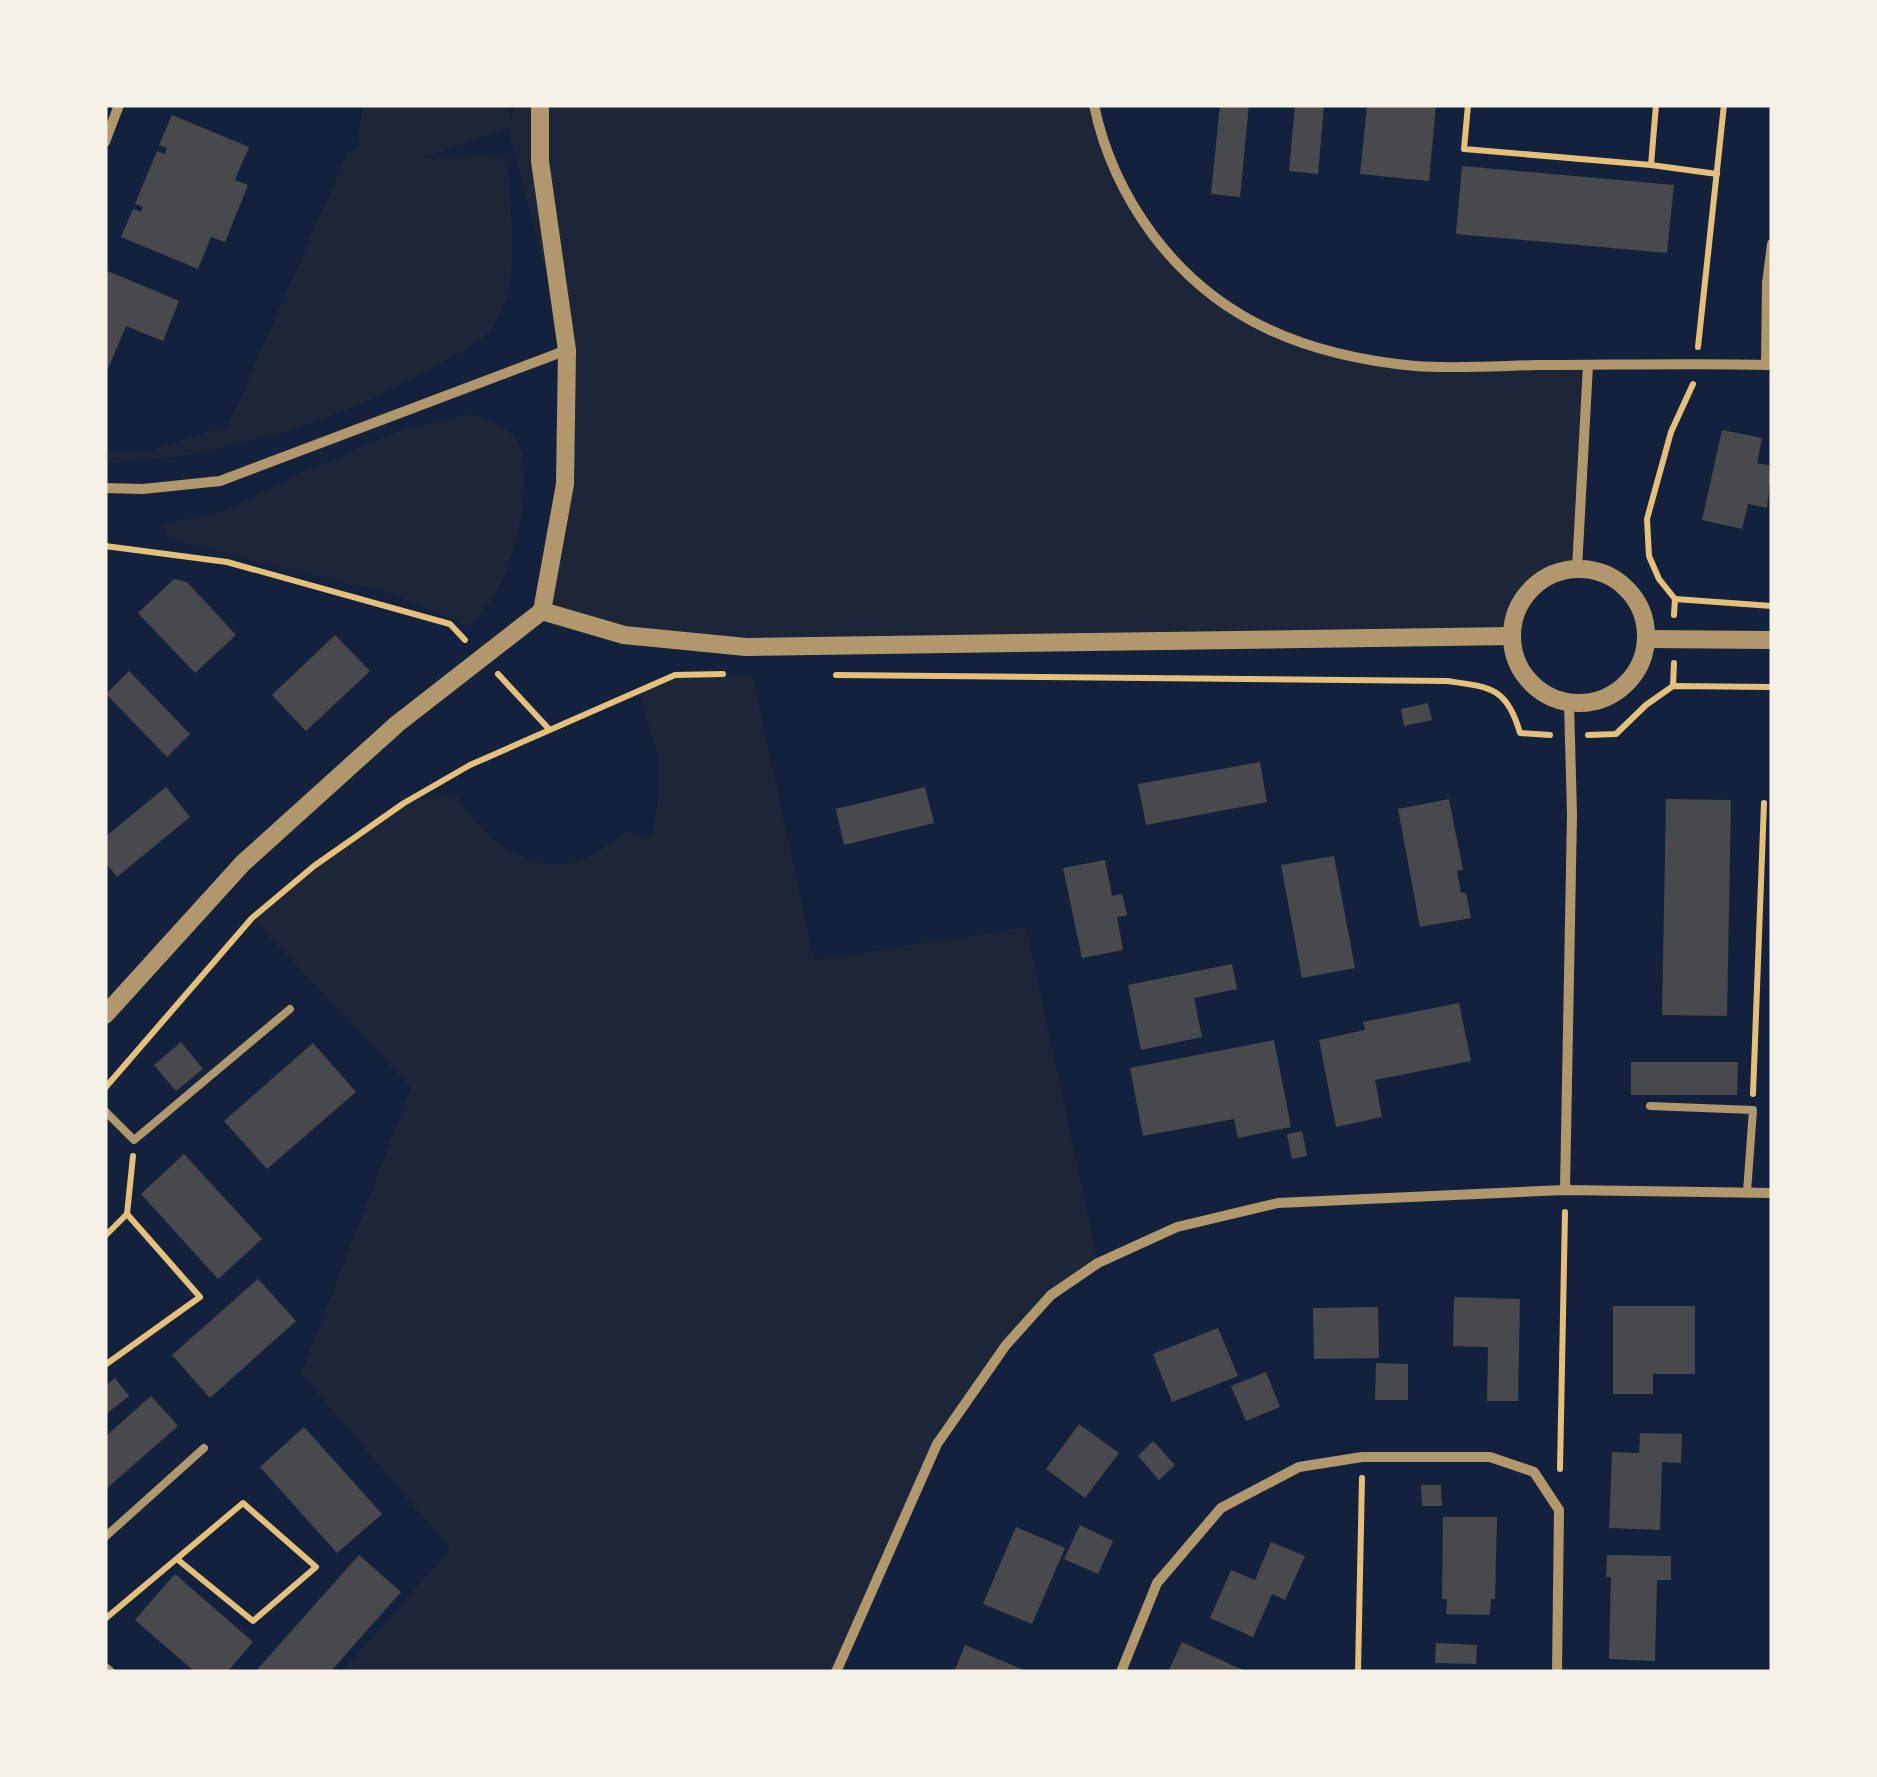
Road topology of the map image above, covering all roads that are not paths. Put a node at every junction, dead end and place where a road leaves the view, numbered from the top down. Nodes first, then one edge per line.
1 (119, 105) edge
2 (540, 105) edge
3 (1094, 105) edge
4 (105, 142) edge
5 (1772, 244) edge
6 (567, 350) junction
7 (1588, 365) junction
8 (1769, 365) edge
9 (105, 488) edge
10 (1577, 568) junction
11 (542, 611) junction
12 (1511, 636) junction
13 (1647, 639) junction
14 (1772, 640) edge
15 (1570, 703) junction
16 (290, 1009) dead end
17 (105, 1015) edge
18 (1650, 1106) dead end
19 (105, 1111) edge
20 (1565, 1190) junction
21 (1747, 1192) junction
22 (1772, 1192) edge
23 (204, 1448) dead end
24 (105, 1537) edge
25 (836, 1672) edge
26 (1121, 1672) edge
27 (1558, 1672) edge

1 - 4 street
2 - 6 street
3 - 7 street
5 - 8 street
6 - 9 street
6 - 11 street
7 - 8 street
7 - 10 street
10 - 12 street
10 - 13 street
11 - 12 street
11 - 17 street
12 - 15 street
13 - 14 street
13 - 15 street
15 - 20 street
16 - 19 lane
18 - 21 lane
20 - 21 street
20 - 25 street
21 - 22 street
23 - 24 lane
26 - 27 street

